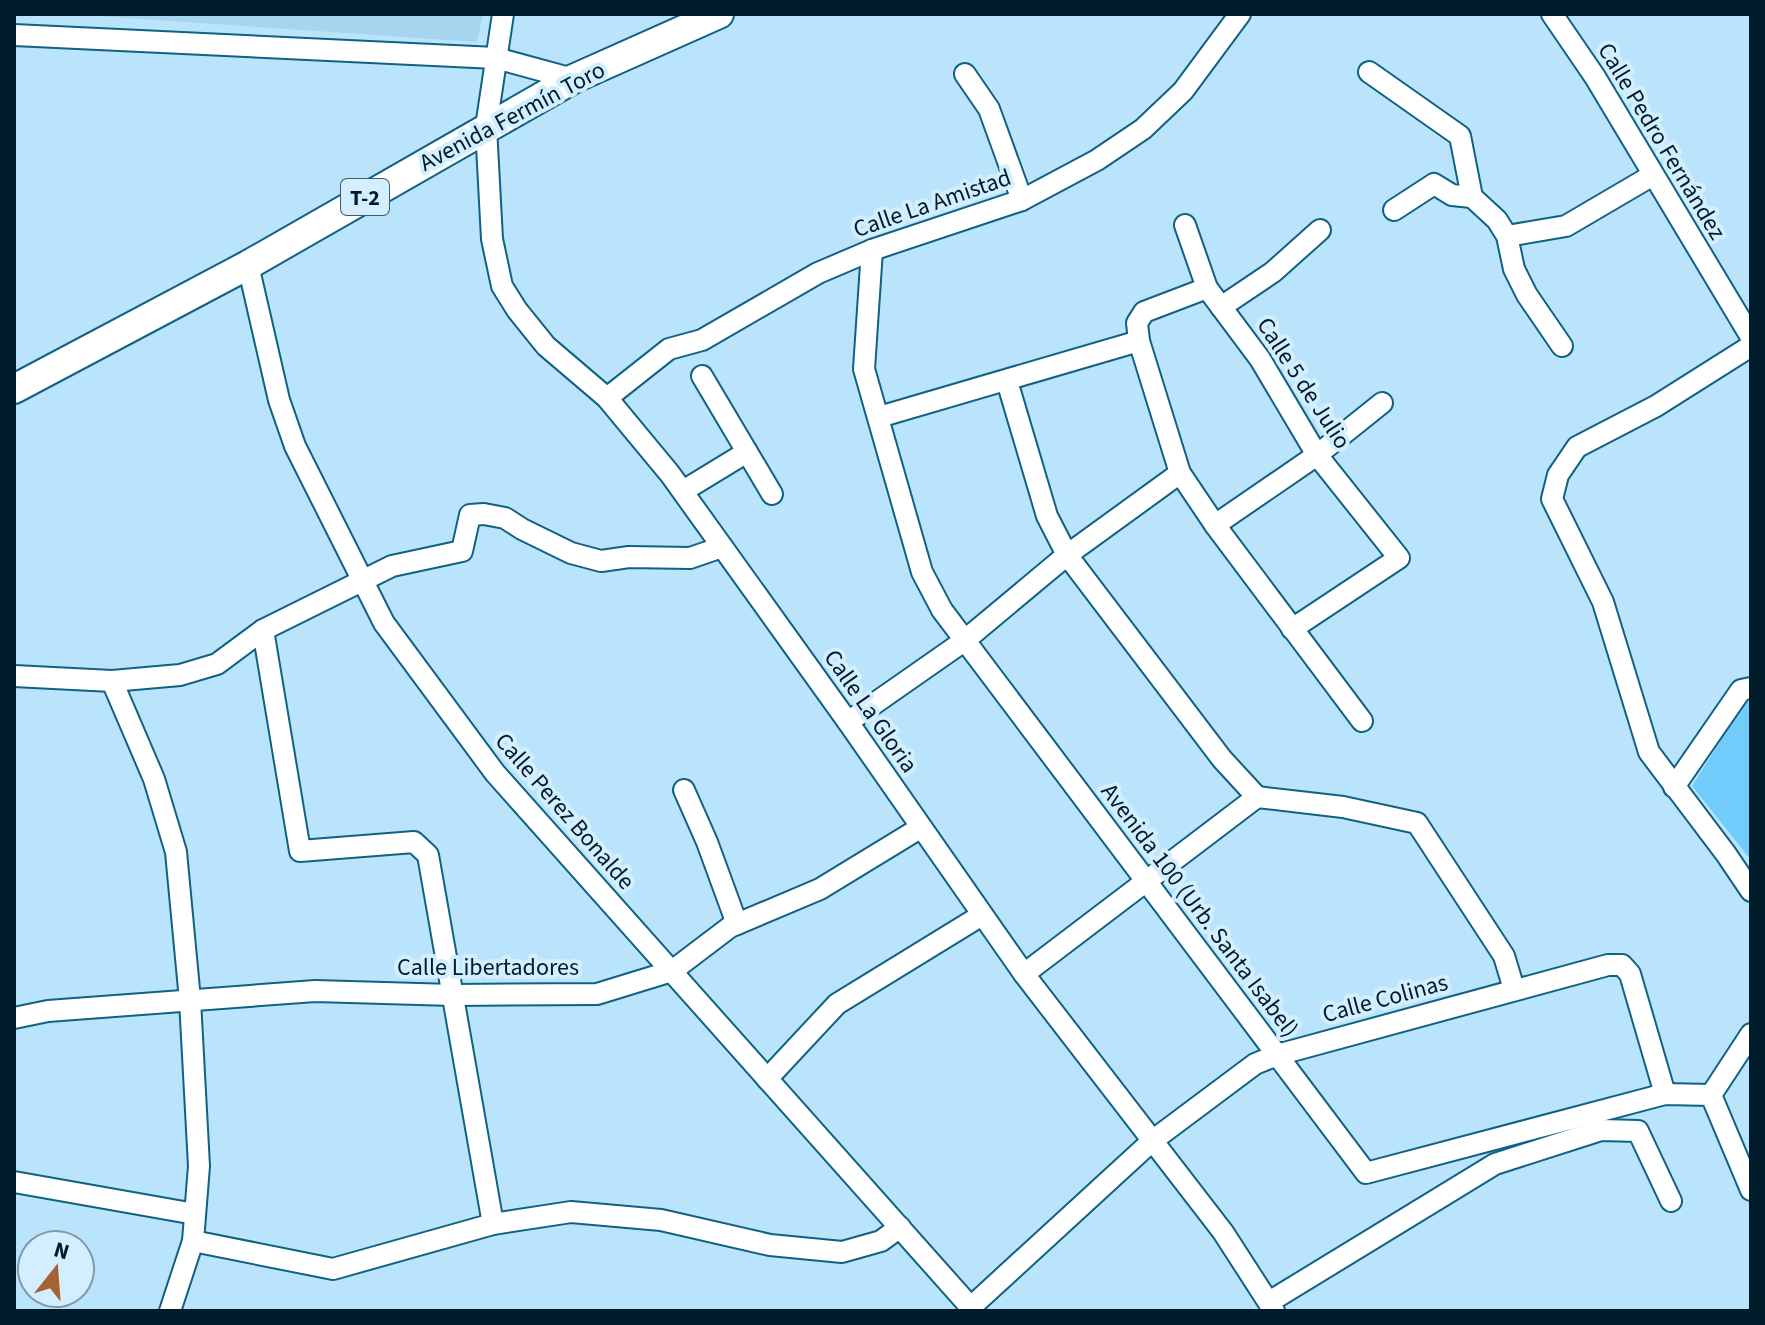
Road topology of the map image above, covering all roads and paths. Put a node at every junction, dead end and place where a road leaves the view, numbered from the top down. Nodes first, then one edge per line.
1 (503, 14) edge
2 (719, 14) edge
3 (1240, 14) edge
4 (1552, 14) edge
5 (14, 35) edge
6 (496, 58) junction
7 (1369, 72) dead end
8 (965, 74) dead end
9 (573, 79) junction
10 (486, 127) junction
11 (1653, 175) junction
12 (1472, 197) junction
13 (1022, 200) junction
14 (1394, 210) dead end
15 (1185, 225) dead end
16 (1320, 230) dead end
17 (1507, 236) junction
18 (872, 250) junction
19 (248, 265) junction
20 (1207, 288) junction
21 (1221, 307) junction
22 (1751, 337) edge
23 (1139, 341) junction
24 (1562, 346) dead end
25 (1751, 346) edge
26 (702, 376) dead end
27 (1007, 381) junction
28 (14, 389) edge
29 (607, 398) junction
30 (1382, 403) dead end
31 (879, 417) junction
32 (747, 452) junction
33 (1317, 455) junction
34 (1180, 473) junction
35 (683, 491) junction
36 (772, 494) dead end
37 (1215, 525) junction
38 (722, 547) junction
39 (1067, 555) junction
40 (362, 583) junction
41 (1292, 629) junction
42 (263, 630) junction
43 (964, 641) junction
44 (14, 676) edge
45 (112, 681) junction
46 (1751, 688) edge
47 (1362, 721) dead end
48 (848, 722) junction
49 (1674, 787) junction
50 (684, 790) dead end
51 (1257, 797) junction
52 (920, 828) junction
53 (1145, 881) junction
54 (1751, 891) edge
55 (982, 915) junction
56 (737, 924) junction
57 (672, 971) junction
58 (1024, 974) junction
59 (1514, 989) junction
60 (453, 995) junction
61 (190, 1000) junction
62 (14, 1018) edge
63 (1751, 1034) edge
64 (1277, 1055) junction
65 (767, 1079) junction
66 (1665, 1094) junction
67 (1711, 1095) junction
68 (1152, 1141) junction
69 (14, 1182) edge
70 (1751, 1190) edge
71 (1671, 1201) dead end
72 (195, 1214) junction
73 (493, 1224) junction
74 (900, 1227) junction
75 (193, 1241) junction
76 (1272, 1306) edge
77 (973, 1309) edge
78 (170, 1311) edge

1 - 6 street, Calle La Gloria
2 - 9 highway, Avenida Fermín Toro / T-2
3 - 13 street, Calle La Amistad
4 - 11 street, Calle Pedro Fernández
5 - 6 street
6 - 9 street
6 - 10 street, Calle La Gloria
7 - 12 street
8 - 13 street
9 - 10 highway, Avenida Fermín Toro / T-2
10 - 19 highway, Avenida Fermín Toro / T-2
10 - 29 street, Calle La Gloria
11 - 17 street
11 - 22 street, Calle Pedro Fernández
12 - 14 street
12 - 17 street
13 - 18 street, Calle La Amistad
15 - 20 street, Calle 5 de Julio
16 - 21 street
17 - 24 street
18 - 29 street, Calle La Amistad
18 - 31 street, Avenida 100 (Urb. Santa Isabel)
19 - 28 highway, Avenida Fermín Toro / T-2
19 - 40 street, Calle Perez Bonalde
20 - 21 street, Calle 5 de Julio
20 - 23 street
21 - 33 street, Calle 5 de Julio
23 - 27 street
23 - 34 street
25 - 49 street
26 - 32 street
27 - 31 street
27 - 39 street
29 - 35 street, Calle La Gloria
30 - 33 street
31 - 43 street, Avenida 100 (Urb. Santa Isabel)
32 - 35 street
32 - 36 street
33 - 37 street
33 - 41 street, Calle 5 de Julio
34 - 37 street
34 - 39 street
35 - 38 street, Calle La Gloria
37 - 41 street
38 - 40 street
38 - 48 street, Calle La Gloria
39 - 43 street
39 - 51 street
40 - 42 street
40 - 57 street, Calle Perez Bonalde
41 - 47 street
42 - 45 street
42 - 60 street
43 - 48 street
43 - 53 street, Avenida 100 (Urb. Santa Isabel)
44 - 45 street
45 - 61 street
46 - 49 street
48 - 52 street, Calle La Gloria
49 - 54 street
50 - 56 street
51 - 53 street
51 - 59 street
52 - 55 street, Calle La Gloria
52 - 56 street, Calle Libertadores
53 - 58 street
53 - 64 street, Avenida 100 (Urb. Santa Isabel)
55 - 58 street, Calle La Gloria
55 - 65 street
56 - 57 street, Calle Libertadores
57 - 60 street, Calle Libertadores
57 - 65 street, Calle Perez Bonalde
58 - 68 street, Calle La Gloria
59 - 64 street, Calle Colinas
59 - 66 street, Calle Colinas
60 - 61 street, Calle Libertadores
60 - 73 street
61 - 62 street, Calle Libertadores
61 - 72 street
63 - 67 street
64 - 66 street, Avenida 100 (Urb. Santa Isabel)
64 - 68 street, Calle Colinas
65 - 74 street, Calle Perez Bonalde
66 - 67 street, Avenida 100 (Urb. Santa Isabel)
67 - 70 street
68 - 76 street, Calle La Gloria
68 - 77 street, Calle Colinas
69 - 72 street
71 - 76 street
72 - 75 street
73 - 74 street
73 - 75 street
74 - 77 street, Calle Perez Bonalde
75 - 78 street

